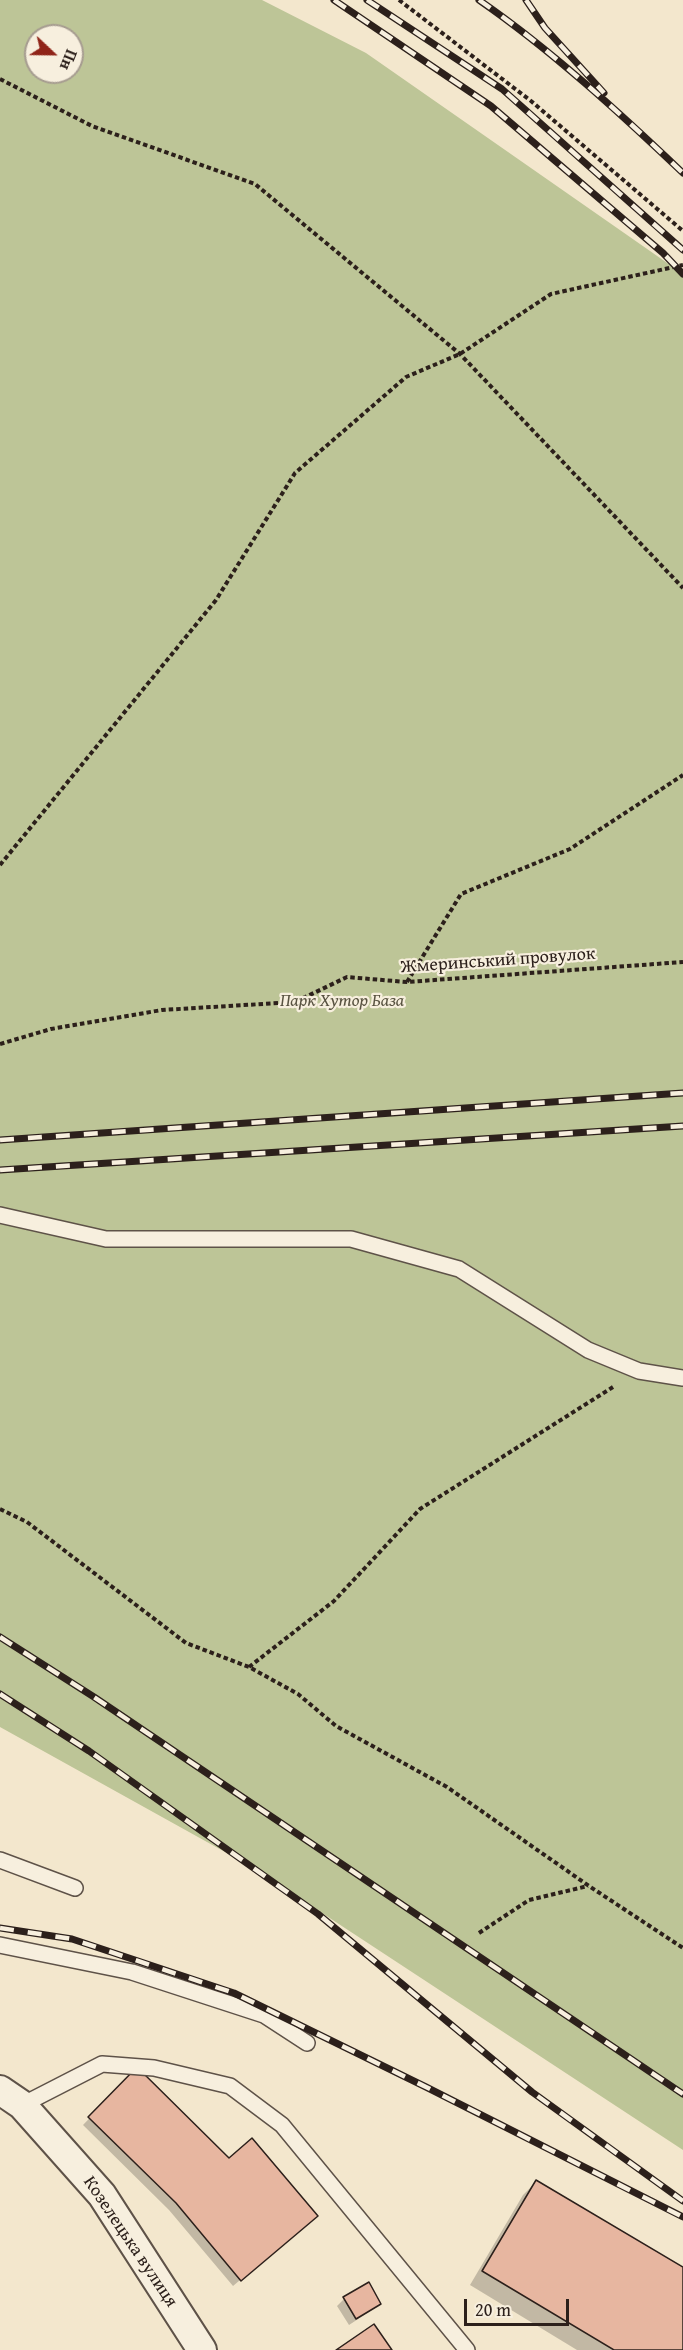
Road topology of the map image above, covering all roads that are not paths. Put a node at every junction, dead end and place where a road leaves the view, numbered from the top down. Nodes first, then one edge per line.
1 (0, 1215) edge
2 (683, 1378) edge
3 (0, 1860) edge
4 (75, 1888) dead end
5 (0, 1945) edge
6 (307, 2043) dead end
7 (11, 2098) edge
8 (202, 2350) edge
9 (467, 2350) edge

1 - 2 lane
3 - 4 lane
5 - 6 lane
7 - 8 street, Козелецька вулиця
7 - 9 lane

